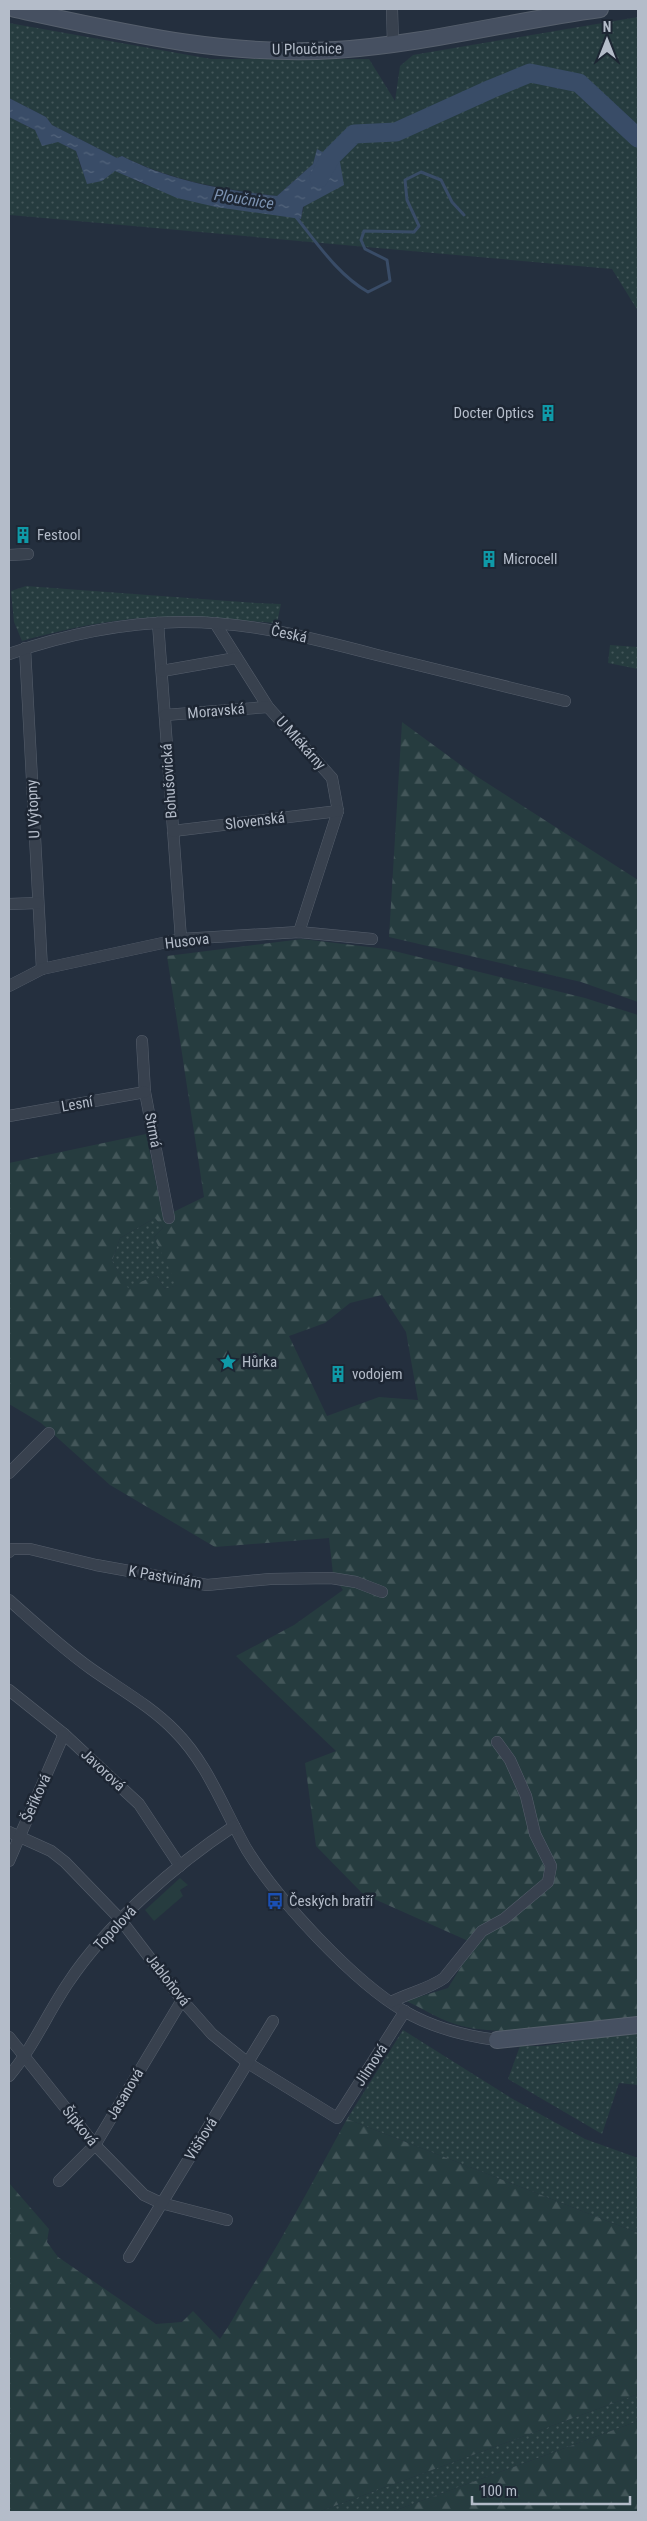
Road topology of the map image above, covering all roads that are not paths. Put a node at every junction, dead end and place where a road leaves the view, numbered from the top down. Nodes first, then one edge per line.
1 (15, 9) edge
2 (392, 9) edge
3 (600, 9) edge
4 (393, 44) junction
5 (28, 554) dead end
6 (9, 555) edge
7 (158, 623) junction
8 (215, 623) junction
9 (25, 648) junction
10 (9, 654) edge
11 (236, 658) junction
12 (162, 671) junction
13 (565, 702) dead end
14 (268, 707) junction
15 (165, 715) junction
16 (338, 811) junction
17 (173, 831) junction
18 (38, 903) junction
19 (9, 904) edge
20 (299, 932) junction
21 (181, 939) junction
22 (372, 939) dead end
23 (42, 969) junction
24 (9, 986) edge
25 (142, 1041) dead end
26 (145, 1092) junction
27 (9, 1116) edge
28 (169, 1218) dead end
29 (49, 1433) dead end
30 (9, 1473) edge
31 (9, 1552) edge
32 (382, 1592) dead end
33 (9, 1600) edge
34 (9, 1690) edge
35 (64, 1734) junction
36 (498, 1742) dead end
37 (234, 1826) junction
38 (14, 1834) edge
39 (9, 1861) edge
40 (180, 1866) junction
41 (120, 1919) junction
42 (182, 2000) junction
43 (391, 2002) junction
44 (405, 2011) junction
45 (273, 2021) dead end
46 (638, 2025) edge
47 (9, 2037) edge
48 (498, 2040) joint
49 (25, 2056) junction
50 (248, 2063) junction
51 (9, 2076) edge
52 (337, 2118) joint
53 (94, 2145) junction
54 (59, 2181) dead end
55 (161, 2203) junction
56 (227, 2220) dead end
57 (129, 2257) dead end

1 - 4 main road, U Ploučnice
2 - 4 street
3 - 4 main road, U Ploučnice
5 - 6 street
7 - 8 street, Česká
7 - 9 street, Česká
7 - 12 street, Bohušovická
8 - 11 street, U Mlékárny
8 - 13 street, Česká
9 - 10 street, Česká
9 - 18 street, U Výtopny
11 - 12 street
11 - 14 street, U Mlékárny
12 - 15 street, Bohušovická
14 - 15 street, Moravská
14 - 16 street, U Mlékárny
15 - 17 street, Bohušovická
16 - 17 street, Slovenská
16 - 20 street, U Mlékárny
17 - 21 street, Bohušovická
18 - 19 street
18 - 23 street, U Výtopny
20 - 21 street, Husova
20 - 22 street, Husova
21 - 23 street, Husova
23 - 24 street, Husova
25 - 26 street, Strmá
26 - 27 street, Lesní
26 - 28 street, Strmá
29 - 30 street
31 - 32 street, K Pastvinám
33 - 37 street
34 - 35 street, Javorová
35 - 38 street, Šeříková
35 - 40 street, Javorová
36 - 43 street
37 - 40 street, Topolová
37 - 43 street
38 - 39 street, Šeříková
38 - 41 street, Jabloňová
40 - 41 street, Topolová
41 - 42 street, Jabloňová
41 - 49 street, Topolová
42 - 50 street, Jabloňová
42 - 53 street, Jasanová
43 - 44 street
44 - 48 street
44 - 52 street, Jilmová
45 - 50 street, Višňová
46 - 48 main road
47 - 49 street, Šípková
49 - 51 street, Topolová
49 - 53 street, Šípková
50 - 52 street, Jabloňová
50 - 55 street, Višňová
53 - 54 street, Jasanová
53 - 55 street, Šípková
55 - 56 street
55 - 57 street, Višňová

